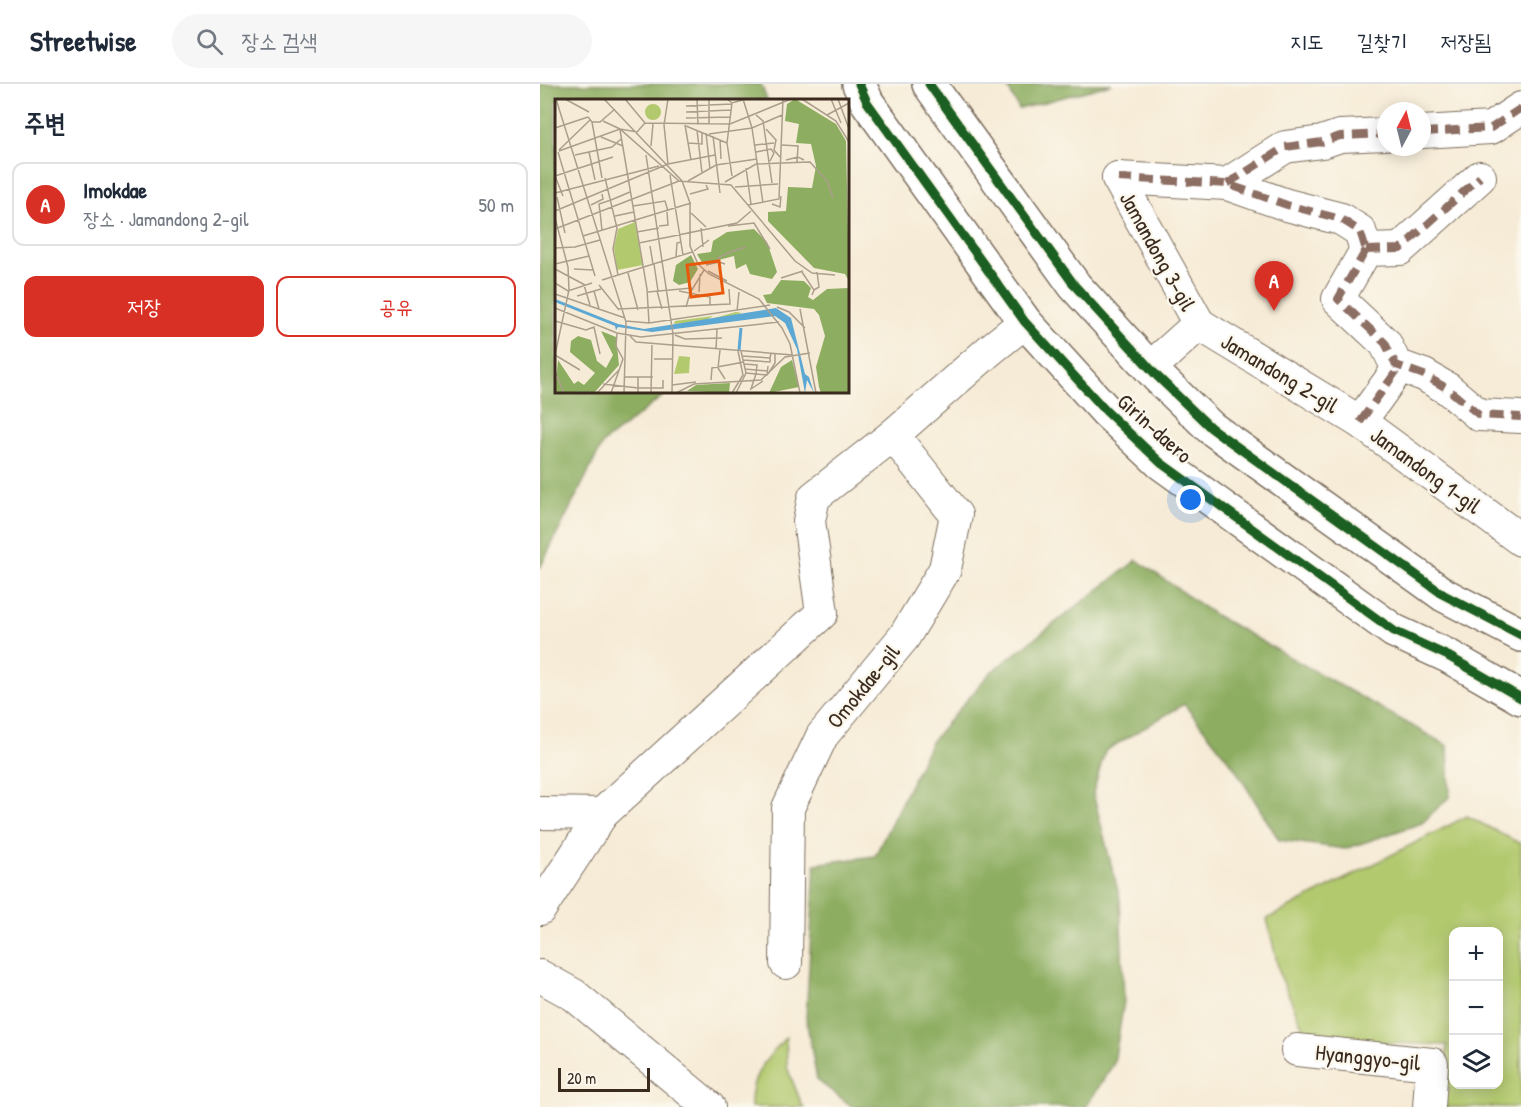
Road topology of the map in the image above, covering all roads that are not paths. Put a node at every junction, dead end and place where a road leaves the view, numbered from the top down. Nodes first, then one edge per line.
1 (859, 84) edge
2 (929, 84) edge
3 (1521, 108) edge
4 (1431, 131) edge
5 (1377, 134) edge
6 (1480, 177) dead end
7 (1227, 184) junction
8 (1366, 250) junction
9 (1025, 322) junction
10 (1199, 324) junction
11 (1396, 365) junction
12 (1150, 368) junction
13 (1521, 417) edge
14 (1360, 422) junction
15 (892, 435) junction
16 (1521, 540) edge
17 (1521, 635) edge
18 (1521, 698) edge
19 (540, 813) edge
20 (602, 814) junction
21 (540, 909) edge
22 (786, 963) dead end
23 (540, 976) edge
24 (1297, 1050) dead end
25 (709, 1107) edge
26 (1429, 1107) edge

1 - 9 street, Girin-daero
2 - 12 street, Girin-daero
3 - 4 street
5 - 7 street
6 - 8 street
7 - 8 street, Jamandong 3-gil
7 - 10 street, Jamandong 3-gil
8 - 11 street
9 - 15 street
9 - 18 street, Girin-daero
10 - 12 street, Jamandong 2-gil
10 - 14 street, Jamandong 2-gil
11 - 13 street
11 - 14 street, Jamandong 2-gil
12 - 17 street, Girin-daero
14 - 16 street, Jamandong 1-gil
15 - 20 street
15 - 22 street, Omokdae-gil
19 - 20 street
20 - 21 street
23 - 25 street
24 - 26 street, Hyanggyo-gil

